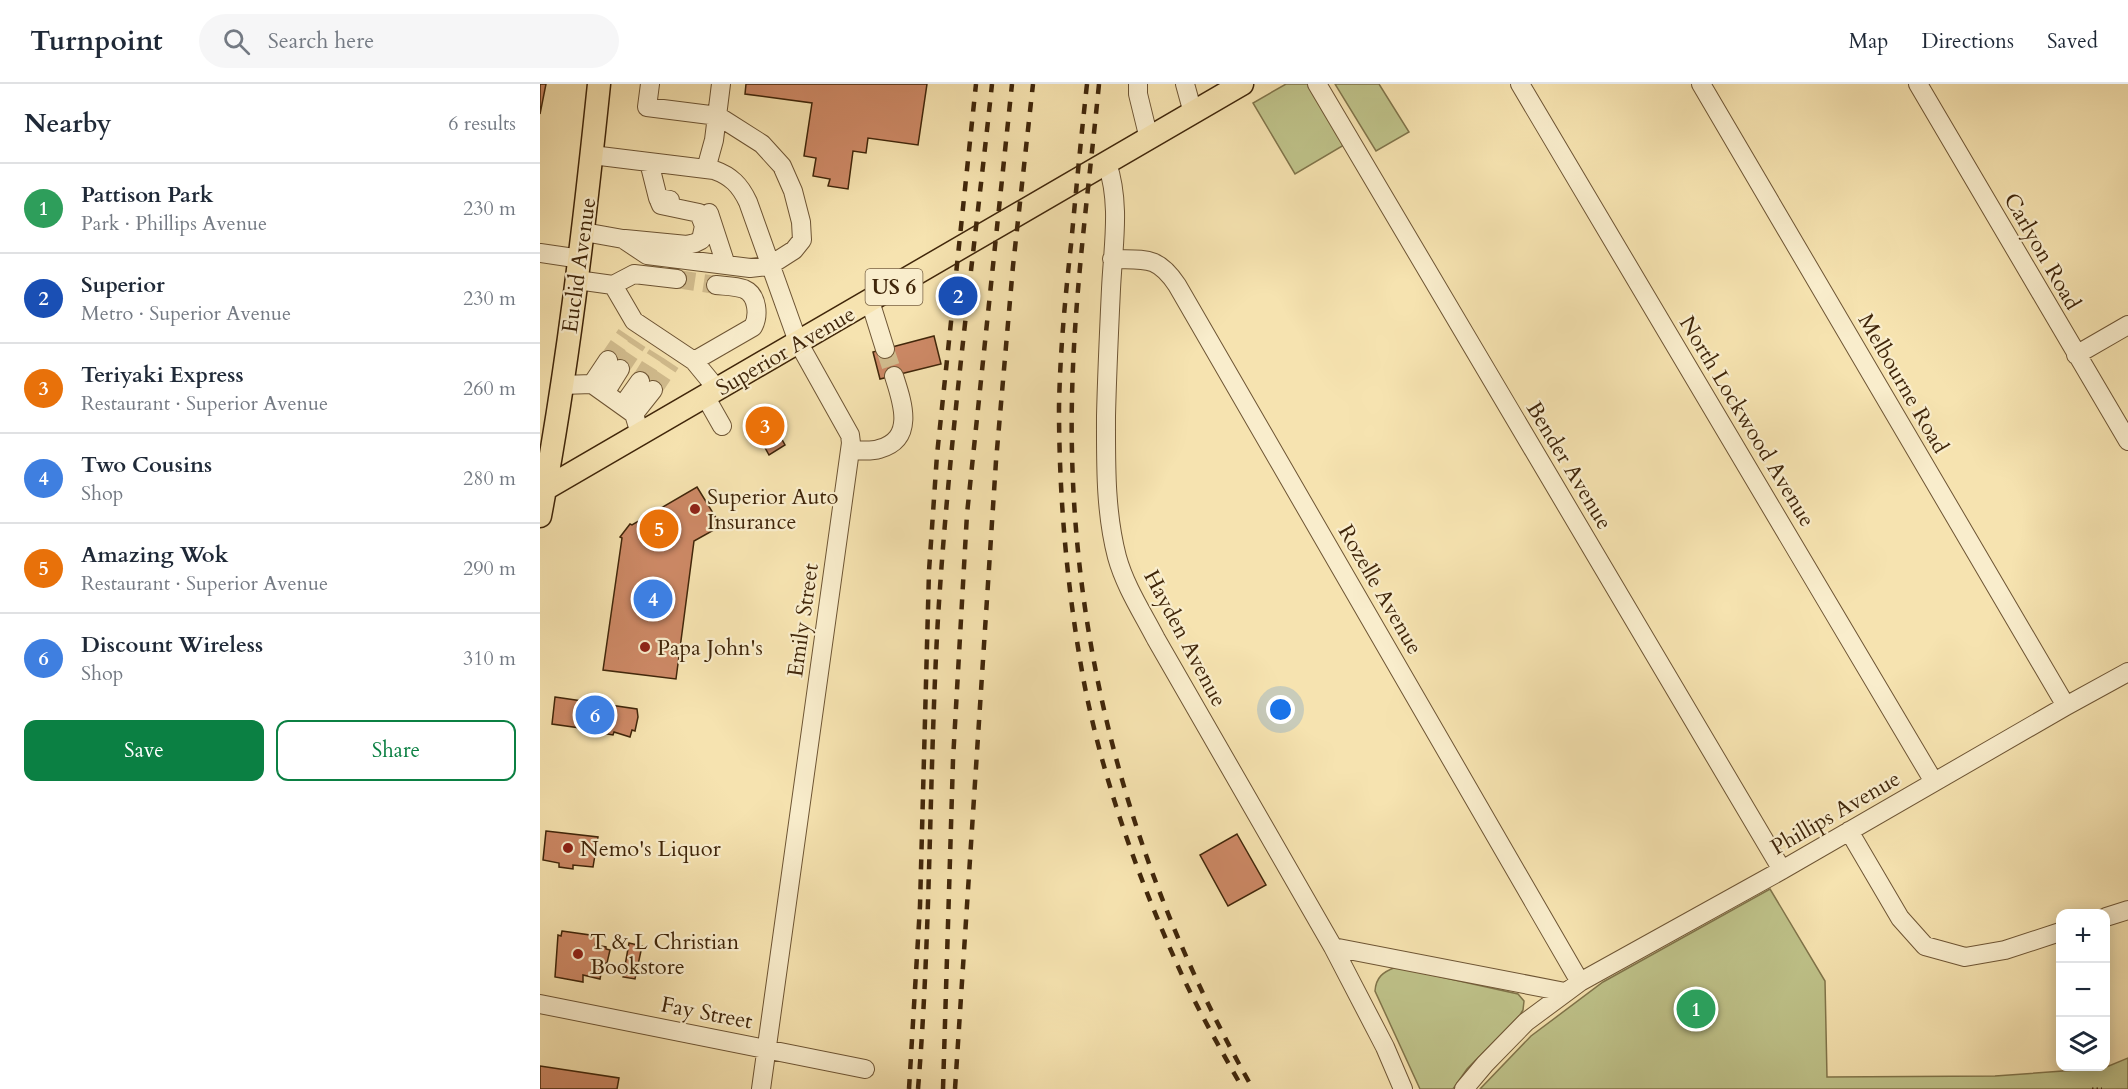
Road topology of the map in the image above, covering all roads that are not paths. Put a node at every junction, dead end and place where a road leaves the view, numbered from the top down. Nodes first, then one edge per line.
1 (599, 84) edge
2 (650, 84) edge
3 (721, 84) edge
4 (1138, 84) edge
5 (1242, 84) edge
6 (1317, 84) edge
7 (1520, 84) edge
8 (1701, 84) edge
9 (1918, 84) edge
10 (1185, 86) edge
11 (1193, 113) junction
12 (718, 116) junction
13 (1149, 138) junction
14 (592, 155) junction
15 (649, 162) junction
16 (1107, 163) junction
17 (706, 169) junction
18 (658, 198) junction
19 (584, 232) junction
20 (623, 239) junction
21 (540, 253) edge
22 (1112, 259) junction
23 (726, 265) junction
24 (769, 266) junction
25 (579, 269) junction
26 (677, 279) tunnel mouth
27 (613, 285) junction
28 (716, 285) tunnel mouth
29 (870, 301) junction
30 (2128, 325) edge
31 (798, 342) junction
32 (885, 349) tunnel mouth
33 (674, 354) junction
34 (2076, 355) junction
35 (614, 364) tunnel mouth
36 (894, 376) tunnel mouth
37 (561, 385) junction
38 (646, 386) tunnel mouth
39 (598, 388) junction
40 (711, 393) junction
41 (632, 418) junction
42 (722, 426) dead end
43 (2128, 441) edge
44 (850, 450) junction
45 (542, 492) edge
46 (540, 516) edge
47 (2128, 672) edge
48 (2066, 706) junction
49 (1934, 782) junction
50 (1849, 831) junction
51 (1782, 870) junction
52 (2128, 910) edge
53 (2110, 917) edge
54 (2056, 934) edge
55 (1333, 947) junction
56 (1573, 987) junction
57 (540, 1004) edge
58 (767, 1048) junction
59 (865, 1069) dead end
60 (761, 1089) edge
61 (1403, 1089) edge
62 (1464, 1089) edge

1 - 14 main road, Euclid Avenue
2 - 12 street
3 - 12 street
4 - 13 street
5 - 11 main road, Superior Avenue / US 6
6 - 51 street, Bender Avenue
7 - 49 street, North Lockwood Avenue
8 - 48 street, Melbourne Road
9 - 34 street, Carlyon Road
10 - 11 street
11 - 13 main road, Superior Avenue / US 6
12 - 17 street
12 - 24 street
13 - 16 main road, Superior Avenue / US 6
14 - 15 street
14 - 19 main road, Euclid Avenue
15 - 17 street
15 - 18 street
16 - 22 street, Hayden Avenue
16 - 29 main road, Superior Avenue / US 6
17 - 24 street, Emily Street
18 - 20 street
18 - 23 street
19 - 20 street
19 - 25 main road, Euclid Avenue
20 - 23 street
21 - 25 street
22 - 55 street, Hayden Avenue
22 - 56 street, Rozelle Avenue
23 - 24 street
24 - 31 street, Emily Street
25 - 27 street
25 - 37 main road, Euclid Avenue
26 - 27 street
27 - 33 street
28 - 33 street
29 - 31 main road, Superior Avenue / US 6
29 - 32 street
30 - 34 street
31 - 40 main road, Superior Avenue / US 6
31 - 44 street, Emily Street
33 - 40 street
34 - 43 street, Carlyon Road
35 - 39 street
36 - 44 street
37 - 39 street
37 - 45 main road, Euclid Avenue
38 - 41 street
39 - 41 street
40 - 41 main road, Superior Avenue / US 6
40 - 42 street
41 - 45 main road, Superior Avenue / US 6
44 - 58 street, Emily Street
45 - 46 main road, Euclid Avenue
47 - 48 street, Phillips Avenue
48 - 49 street, Phillips Avenue
49 - 50 street, Phillips Avenue
50 - 51 street, Phillips Avenue
50 - 54 street
51 - 56 street, Phillips Avenue
52 - 53 street
55 - 56 street
55 - 61 street, Hayden Avenue
56 - 62 street, Phillips Avenue
57 - 58 street, Fay Street
58 - 59 street, Fay Street
58 - 60 street, Emily Street

